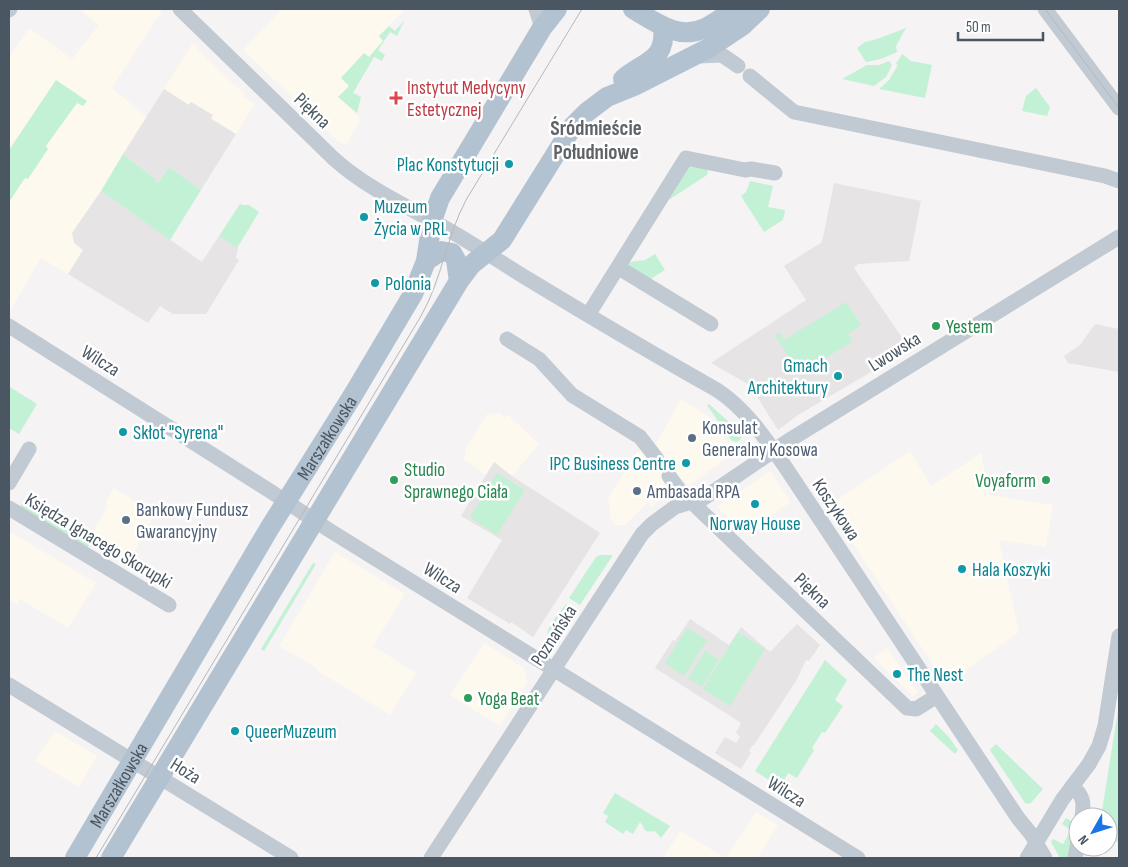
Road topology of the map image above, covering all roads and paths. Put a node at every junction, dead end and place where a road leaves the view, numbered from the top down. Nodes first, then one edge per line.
1 (180, 9) edge
2 (536, 9) edge
3 (557, 9) edge
4 (633, 9) edge
5 (735, 9) edge
6 (760, 9) edge
7 (1045, 9) edge
8 (663, 27) junction
9 (542, 28) junction
10 (696, 56) junction
11 (738, 66) dead end
12 (750, 76) dead end
13 (607, 97) junction
14 (1119, 108) edge
15 (775, 173) dead end
16 (1119, 181) edge
17 (432, 221) junction
18 (1119, 238) edge
19 (487, 252) junction
20 (426, 261) junction
21 (618, 268) junction
22 (459, 281) junction
23 (588, 315) junction
24 (711, 324) dead end
25 (9, 326) edge
26 (507, 339) dead end
27 (29, 448) dead end
28 (773, 450) junction
29 (657, 459) dead end
30 (669, 476) dead end
31 (9, 482) edge
32 (691, 501) junction
33 (286, 502) junction
34 (9, 508) edge
35 (314, 520) junction
36 (168, 605) dead end
37 (1119, 636) edge
38 (555, 670) junction
39 (9, 685) edge
40 (937, 696) junction
41 (132, 761) junction
42 (160, 778) junction
43 (1072, 786) junction
44 (1084, 807) edge
45 (1036, 843) junction
46 (75, 858) edge
47 (111, 858) edge
48 (291, 858) edge
49 (431, 858) edge
50 (858, 858) edge
51 (1027, 858) edge
52 (1045, 858) edge

1 - 17 street, Piękna
2 - 9 street
3 - 9 main road, Marszałkowska
4 - 8 main road
5 - 8 main road
6 - 10 main road
7 - 14 street
8 - 13 main road
9 - 17 main road, Marszałkowska
10 - 11 street
10 - 13 main road
12 - 16 street
13 - 19 main road
15 - 21 street
17 - 19 street
17 - 20 main road, Marszałkowska
18 - 28 street, Lwowska
19 - 22 main road, Marszałkowska
19 - 23 street, Koszykowa
20 - 22 main road
20 - 33 main road, Marszałkowska
21 - 23 street
21 - 24 street
22 - 35 main road, Marszałkowska
23 - 28 street, Koszykowa
25 - 33 street, Wilcza
26 - 29 street
27 - 31 street
28 - 32 street, Lwowska
28 - 40 street, Koszykowa
30 - 32 street, Piękna
32 - 38 street, Poznańska
32 - 40 street, Piękna
33 - 35 street, Wilcza
33 - 41 main road, Marszałkowska
34 - 36 street, Księdza Ignacego Skorupki
35 - 38 street, Wilcza
35 - 42 main road, Marszałkowska
37 - 43 street
38 - 49 street, Poznańska
38 - 50 street, Wilcza
39 - 41 street, Hoża
40 - 45 street, Koszykowa
41 - 42 street, Hoża
41 - 46 main road, Marszałkowska
42 - 47 main road, Marszałkowska
42 - 48 street, Hoża
43 - 44 street
43 - 45 street
45 - 51 street
45 - 52 street, Koszykowa

